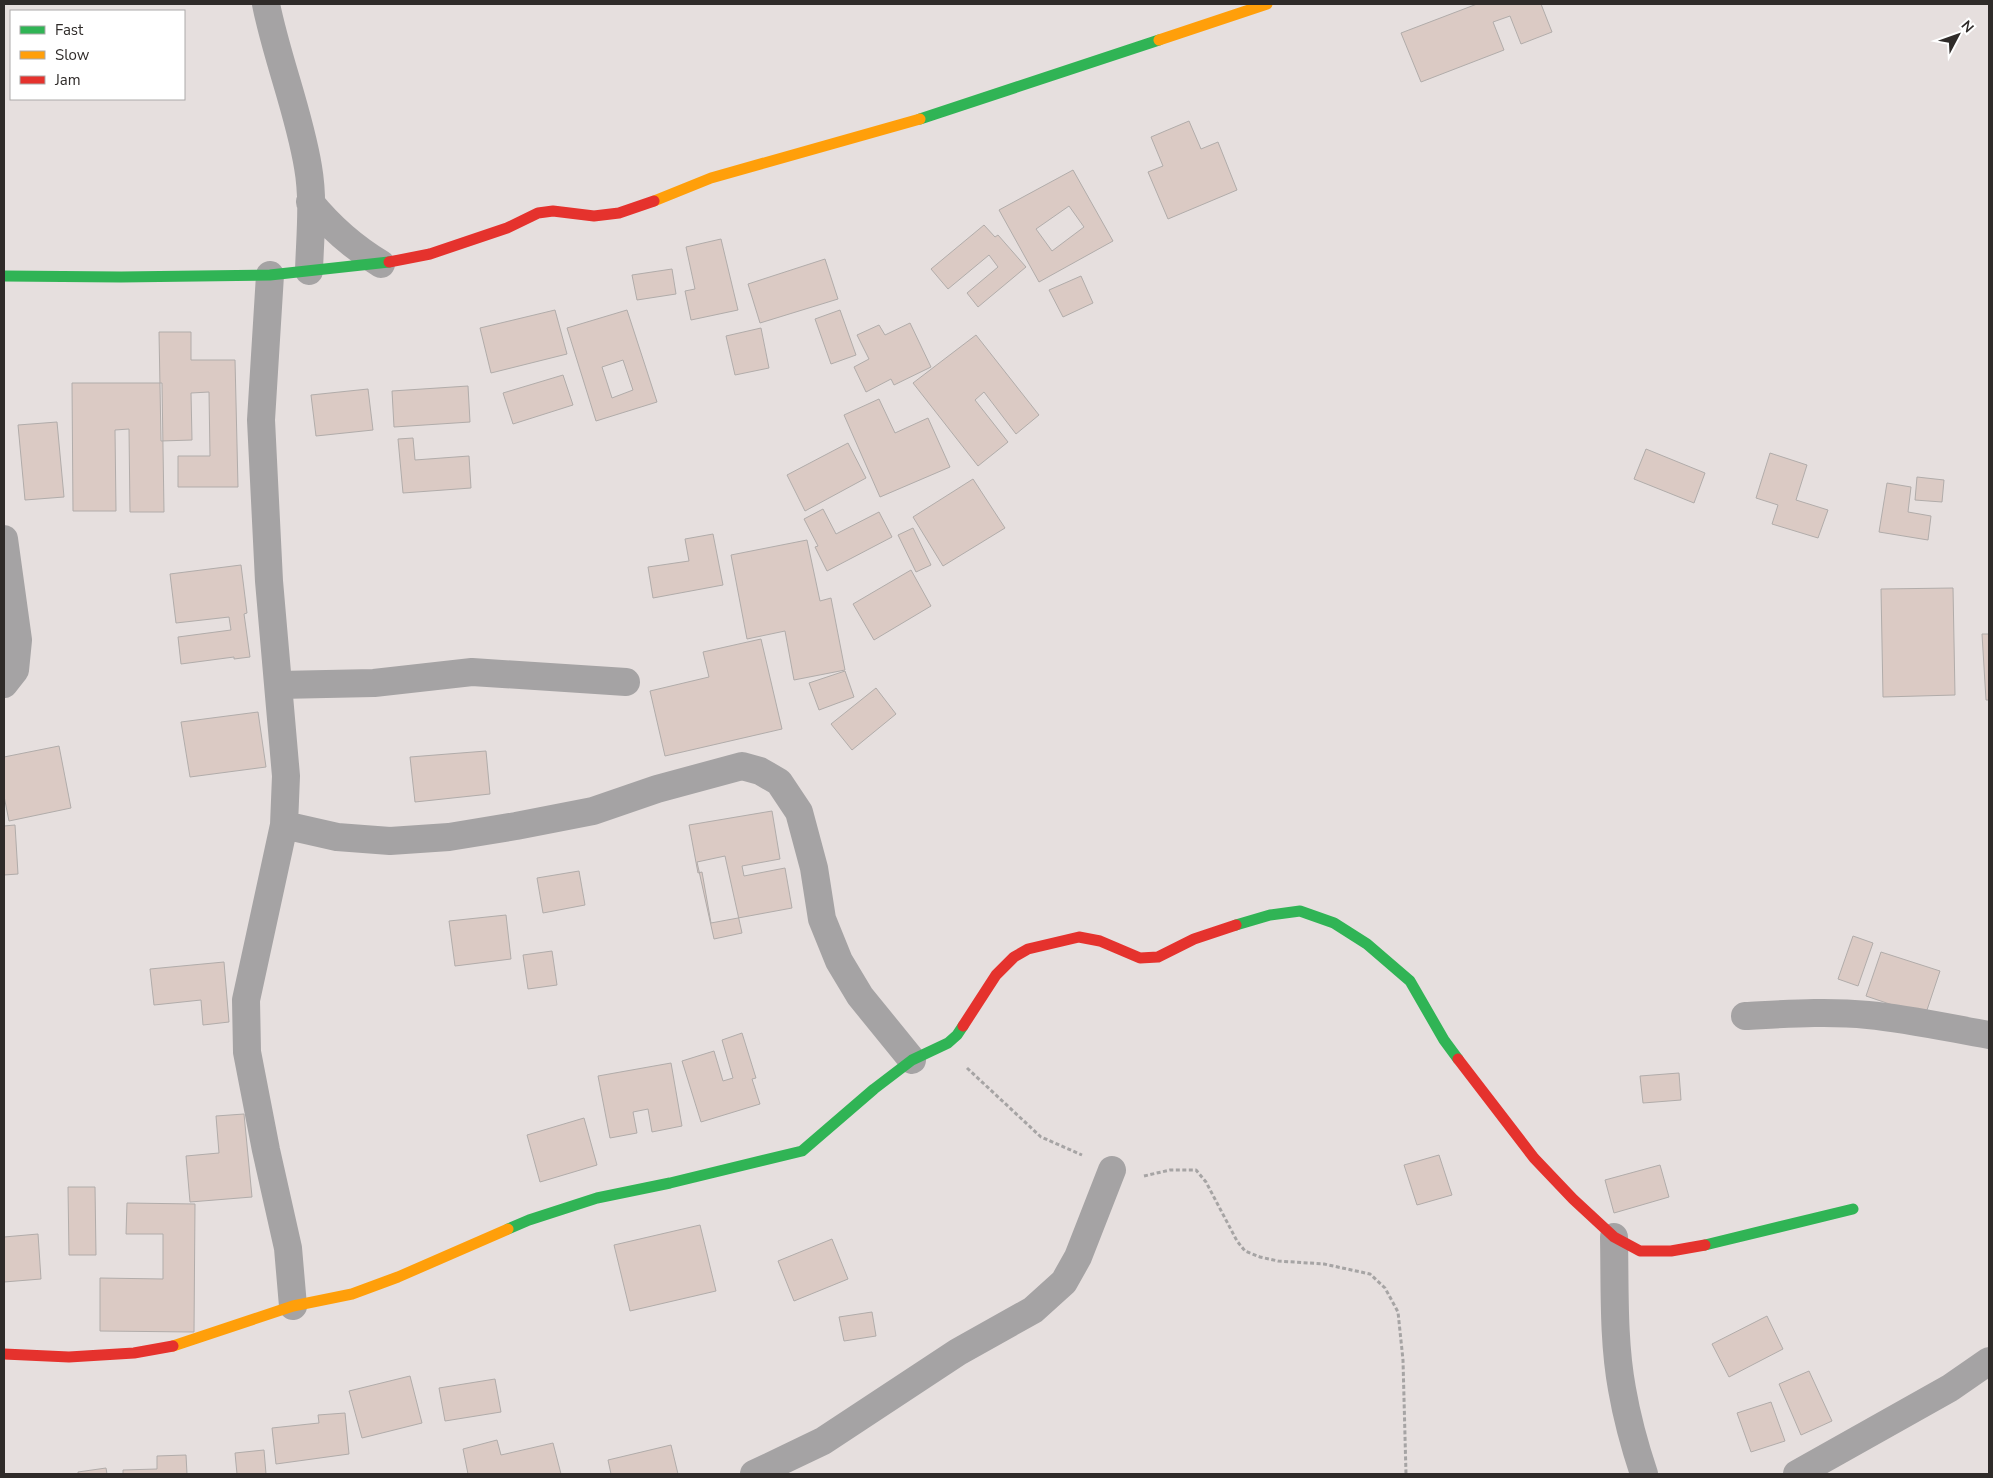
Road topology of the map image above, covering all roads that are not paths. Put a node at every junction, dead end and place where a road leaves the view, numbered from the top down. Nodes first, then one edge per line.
1 (266, 4) edge
2 (1267, 4) edge
3 (310, 202) junction
4 (381, 264) junction
5 (309, 271) junction
6 (270, 275) junction
7 (4, 276) edge
8 (4, 539) edge
9 (626, 682) dead end
10 (4, 684) edge
11 (279, 685) junction
12 (284, 825) junction
13 (1745, 1016) dead end
14 (1989, 1035) edge
15 (912, 1060) junction
16 (1112, 1170) road end
17 (1853, 1209) dead end
18 (1614, 1237) junction
19 (293, 1306) junction
20 (4, 1354) edge
21 (1989, 1361) edge
22 (1842, 1464) edge
23 (754, 1474) edge
24 (1644, 1474) edge
25 (1797, 1474) edge

1 - 3 street
2 - 4 street
3 - 4 street
3 - 5 street
4 - 5 street
5 - 6 street
6 - 7 street
6 - 11 street
8 - 10 street
9 - 11 street
11 - 12 street
12 - 15 street
12 - 19 street
13 - 14 street
15 - 18 street
15 - 19 street
16 - 23 street
17 - 18 street
18 - 24 street
19 - 20 street
21 - 22 street
22 - 25 street

